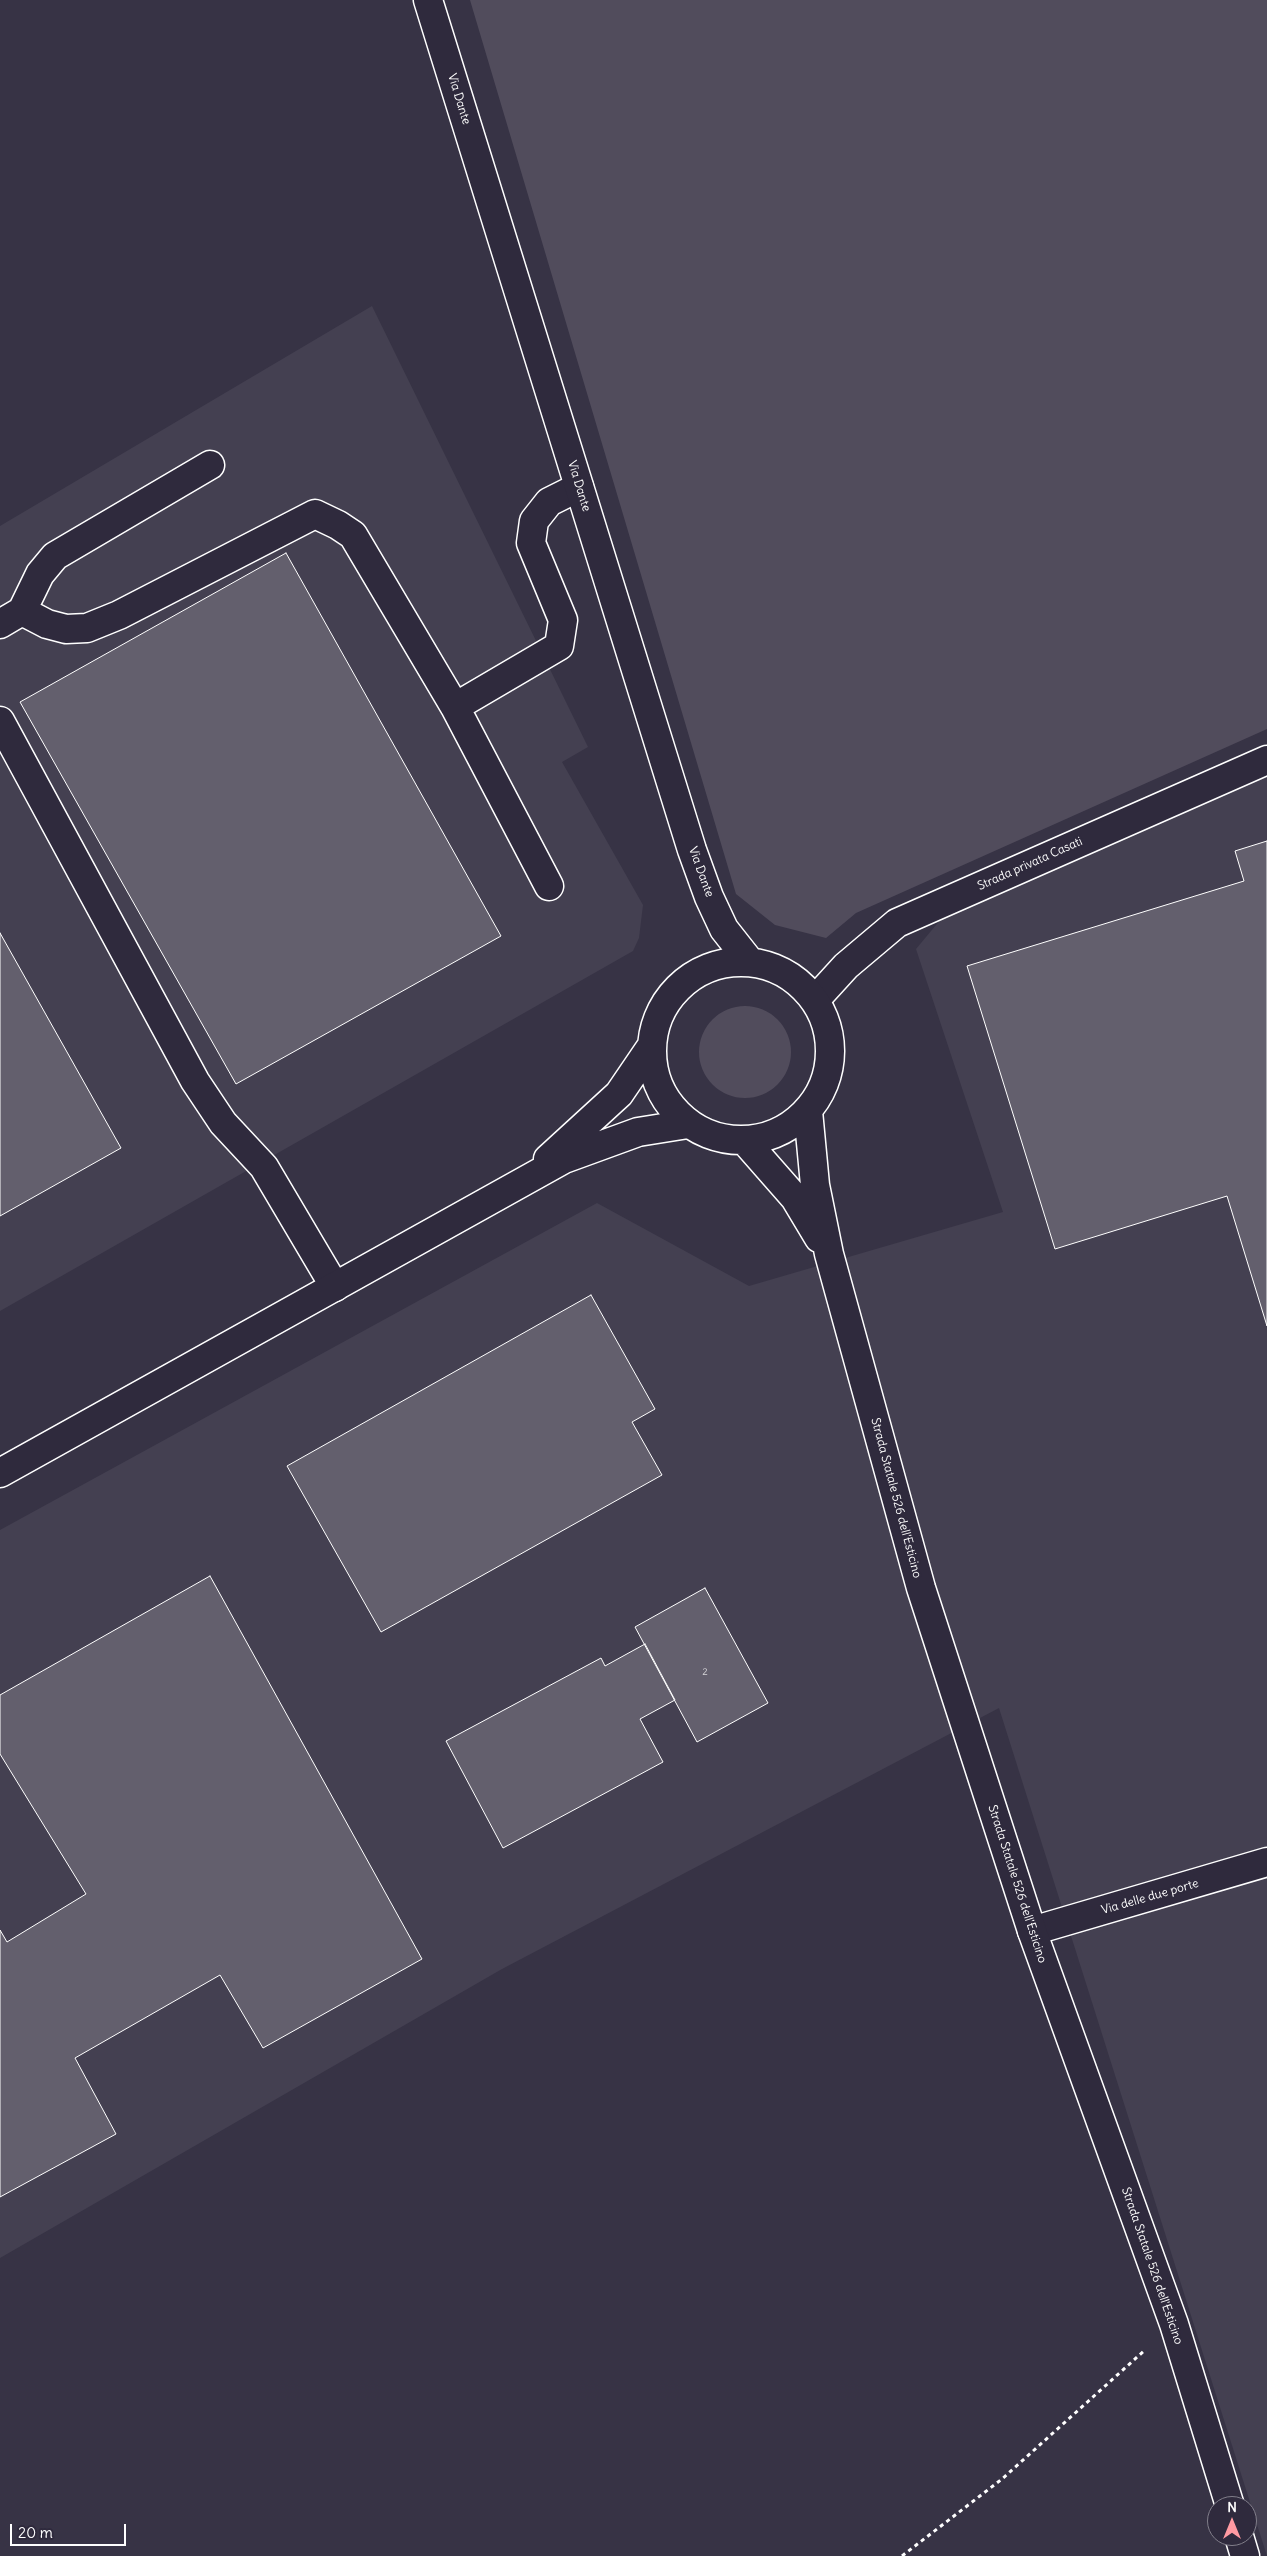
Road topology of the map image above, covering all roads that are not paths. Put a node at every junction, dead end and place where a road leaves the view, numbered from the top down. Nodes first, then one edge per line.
1 (428, 0) edge
2 (210, 465) dead end
3 (580, 487) junction
4 (11, 618) edge
5 (455, 707) junction
6 (0, 721) edge
7 (1267, 760) edge
8 (549, 886) dead end
9 (750, 962) junction
10 (814, 1000) junction
11 (651, 1047) junction
12 (808, 1111) junction
13 (688, 1124) junction
14 (745, 1141) junction
15 (520, 1185) junction
16 (829, 1254) junction
17 (335, 1287) junction
18 (0, 1473) edge
19 (1267, 1862) edge
20 (1032, 1932) junction
21 (1227, 2496) edge

1 - 3 main road, Via Dante
2 - 4 main road
3 - 5 main road
3 - 9 main road, Via Dante
4 - 5 main road
5 - 8 main road
6 - 17 main road
7 - 10 main road, Strada privata Casati
9 - 10 main road
9 - 11 main road
10 - 12 main road
11 - 13 main road
11 - 15 main road
12 - 14 main road
12 - 16 main road, Strada Statale 526 dell'Esticino
13 - 14 main road
13 - 15 main road
14 - 16 main road, Strada Statale 526 dell'Esticino
15 - 17 main road
16 - 20 main road, Strada Statale 526 dell'Esticino
17 - 18 main road
19 - 20 main road, Via delle due porte
20 - 21 main road, Strada Statale 526 dell'Esticino

